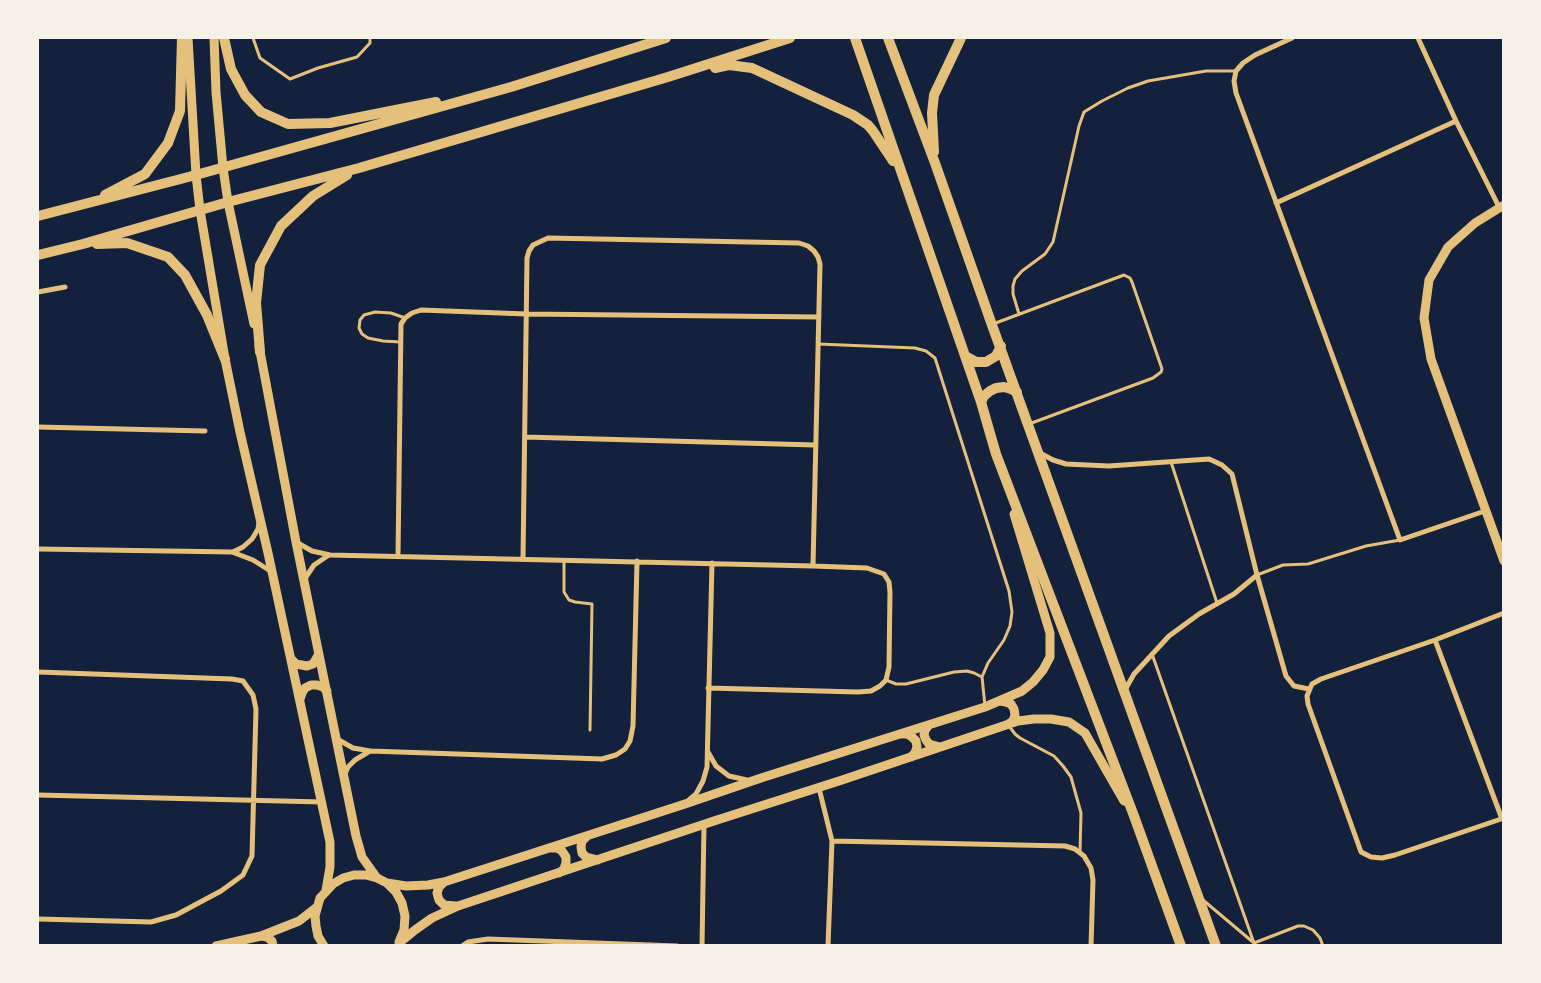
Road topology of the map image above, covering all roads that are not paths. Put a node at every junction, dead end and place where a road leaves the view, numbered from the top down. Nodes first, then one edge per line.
1 (182, 38) edge
2 (188, 38) edge
3 (214, 38) edge
4 (224, 38) edge
5 (253, 38) edge
6 (370, 38) edge
7 (666, 38) edge
8 (790, 38) edge
9 (855, 38) edge
10 (888, 38) edge
11 (961, 38) edge
12 (1292, 38) edge
13 (1418, 38) edge
14 (1236, 70) junction
15 (668, 78) junction
16 (510, 87) junction
17 (1456, 121) junction
18 (935, 163) junction
19 (224, 168) junction
20 (359, 168) junction
21 (902, 174) junction
22 (196, 175) junction
23 (228, 202) junction
24 (1276, 203) junction
25 (88, 204) junction
26 (1501, 206) edge
27 (200, 210) junction
28 (38, 216) edge
29 (83, 244) junction
30 (38, 255) edge
31 (65, 287) dead end
32 (38, 292) edge
33 (526, 314) junction
34 (1019, 314) junction
35 (819, 317) junction
36 (405, 318) junction
37 (992, 325) junction
38 (400, 342) junction
39 (818, 344) junction
40 (1001, 346) junction
41 (260, 352) junction
42 (965, 356) junction
43 (225, 359) junction
44 (1017, 392) junction
45 (981, 402) junction
46 (1028, 424) junction
47 (38, 426) edge
48 (205, 431) dead end
49 (525, 437) junction
50 (816, 446) junction
51 (1039, 452) junction
52 (996, 454) junction
53 (1171, 462) junction
54 (1486, 511) junction
55 (260, 518) junction
56 (1400, 540) junction
57 (296, 542) junction
58 (38, 549) edge
59 (232, 552) junction
60 (330, 555) junction
61 (398, 556) junction
62 (523, 559) junction
63 (564, 560) junction
64 (1504, 561) edge
65 (637, 562) junction
66 (712, 563) junction
67 (812, 566) junction
68 (273, 572) junction
69 (1257, 575) junction
70 (304, 581) junction
71 (1217, 604) junction
72 (1504, 614) edge
73 (1435, 640) junction
74 (319, 654) junction
75 (1152, 654) junction
76 (292, 660) junction
77 (38, 672) edge
78 (982, 677) junction
79 (886, 680) junction
80 (708, 688) junction
81 (1309, 690) junction
82 (327, 691) junction
83 (1124, 691) junction
84 (300, 699) junction
85 (1000, 702) junction
86 (986, 706) junction
87 (1008, 724) junction
88 (929, 725) junction
89 (590, 730) dead end
90 (901, 734) junction
91 (336, 739) junction
92 (940, 747) junction
93 (370, 751) junction
94 (708, 752) junction
95 (911, 757) junction
96 (344, 776) junction
97 (761, 778) junction
98 (819, 788) junction
99 (38, 795) edge
100 (254, 799) junction
101 (322, 802) junction
102 (685, 804) junction
103 (1134, 816) junction
104 (1503, 818) edge
105 (704, 825) junction
106 (587, 836) junction
107 (832, 842) junction
108 (550, 848) junction
109 (1080, 853) junction
110 (599, 860) junction
111 (559, 873) junction
112 (377, 878) junction
113 (444, 882) junction
114 (387, 884) junction
115 (326, 890) junction
116 (1199, 896) junction
117 (458, 906) junction
118 (317, 907) junction
119 (38, 919) edge
120 (261, 936) junction
121 (398, 944) edge
122 (1254, 944) edge
123 (216, 946) edge
124 (273, 946) edge
125 (324, 946) edge
126 (462, 946) edge
127 (677, 946) edge
128 (702, 946) edge
129 (828, 946) edge
130 (1091, 946) edge
131 (1181, 946) edge
132 (1216, 946) edge
133 (1323, 946) edge

1 - 25 main road
2 - 22 street
3 - 19 street
4 - 16 main road
5 - 6 lane
7 - 16 main road
8 - 15 main road
9 - 21 main road
10 - 18 main road
11 - 18 main road
12 - 14 street
13 - 17 street
14 - 24 street
14 - 34 lane
15 - 20 main road
15 - 21 main road
16 - 19 main road
17 - 24 street
17 - 26 street
18 - 37 main road
19 - 22 main road
19 - 23 street
20 - 23 main road
20 - 41 main road
21 - 42 main road
22 - 25 main road
22 - 27 street
23 - 27 main road
23 - 41 street
24 - 56 street
25 - 28 main road
26 - 54 street
27 - 29 main road
27 - 43 street
29 - 30 main road
29 - 43 main road
31 - 32 street
33 - 35 street
33 - 35 street
33 - 36 street
33 - 49 street
34 - 37 lane
34 - 46 lane
35 - 39 street
36 - 38 street
36 - 38 lane
37 - 40 main road
38 - 61 street
39 - 50 street
39 - 78 lane
40 - 42 main road
40 - 44 main road
41 - 57 street
42 - 45 main road
43 - 55 street
44 - 45 main road
44 - 46 main road
45 - 52 main road
46 - 51 main road
47 - 48 street
49 - 50 street
49 - 62 street
50 - 67 street
51 - 53 street
51 - 83 main road
52 - 85 street
52 - 103 main road
53 - 69 street
53 - 71 lane
54 - 56 street
54 - 64 street
55 - 59 street
55 - 68 street
56 - 69 lane
57 - 60 street
57 - 70 street
58 - 59 street
59 - 68 street
60 - 61 street
60 - 70 street
61 - 62 street
62 - 63 street
63 - 65 street
63 - 89 lane
65 - 66 street
65 - 93 street
66 - 67 street
66 - 80 street
67 - 79 street
68 - 76 street
69 - 71 street
69 - 81 street
70 - 74 street
71 - 75 street
72 - 73 street
73 - 81 street
73 - 104 street
74 - 76 street
74 - 82 street
75 - 83 street
75 - 122 lane
76 - 84 street
77 - 100 street
78 - 79 lane
78 - 86 lane
79 - 80 street
80 - 94 street
81 - 104 street
82 - 84 street
82 - 91 street
83 - 116 main road
84 - 101 street
85 - 86 street
85 - 87 street
86 - 88 street
87 - 92 street
87 - 103 street
87 - 109 lane
88 - 90 street
88 - 92 street
90 - 95 street
90 - 97 street
91 - 93 street
91 - 96 street
92 - 95 street
93 - 96 street
94 - 97 street
94 - 102 street
95 - 98 street
96 - 112 street
97 - 102 street
98 - 105 street
98 - 107 street
99 - 100 street
100 - 101 street
100 - 119 street
101 - 115 street
102 - 106 street
103 - 131 main road
105 - 110 street
105 - 128 street
106 - 108 street
106 - 110 street
107 - 109 street
107 - 129 street
108 - 111 street
108 - 113 street
109 - 130 street
110 - 111 street
111 - 117 street
112 - 114 street
112 - 115 street
113 - 114 street
113 - 117 street
114 - 121 street
115 - 118 street
116 - 122 lane
116 - 132 main road
117 - 121 street
118 - 120 street
118 - 125 street
120 - 123 street
120 - 124 street
122 - 133 lane
126 - 127 street

